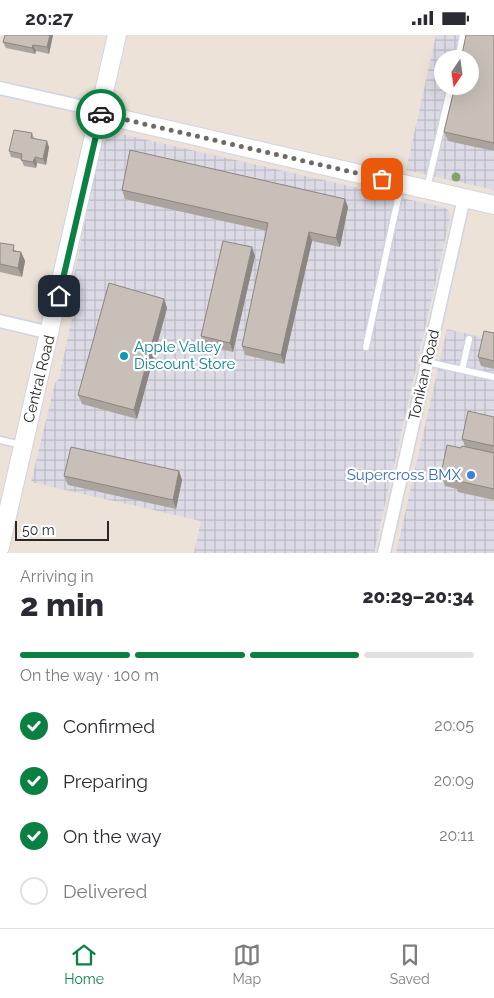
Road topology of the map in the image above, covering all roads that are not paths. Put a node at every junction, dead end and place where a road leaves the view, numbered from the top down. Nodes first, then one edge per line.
1 (117, 35) edge
2 (463, 35) edge
3 (460, 50) edge
4 (0, 89) edge
5 (449, 95) edge
6 (100, 114) junction
7 (401, 183) junction
8 (426, 189) junction
9 (464, 198) junction
10 (494, 205) edge
11 (0, 321) edge
12 (50, 333) junction
13 (469, 339) dead end
14 (366, 347) dead end
15 (427, 362) junction
16 (462, 370) junction
17 (494, 377) edge
18 (0, 440) edge
19 (23, 445) junction
20 (0, 547) edge
21 (384, 553) edge

1 - 6 main road, Central Road
2 - 3 lane
4 - 6 street
5 - 8 lane
6 - 7 main road
6 - 12 main road, Central Road
7 - 8 main road
7 - 14 lane
8 - 9 main road
9 - 10 main road
9 - 15 street, Tonikan Road
11 - 12 street
12 - 19 main road, Central Road
13 - 16 lane
15 - 16 lane
15 - 21 street, Tonikan Road
16 - 17 lane
18 - 19 lane
19 - 20 main road, Central Road

